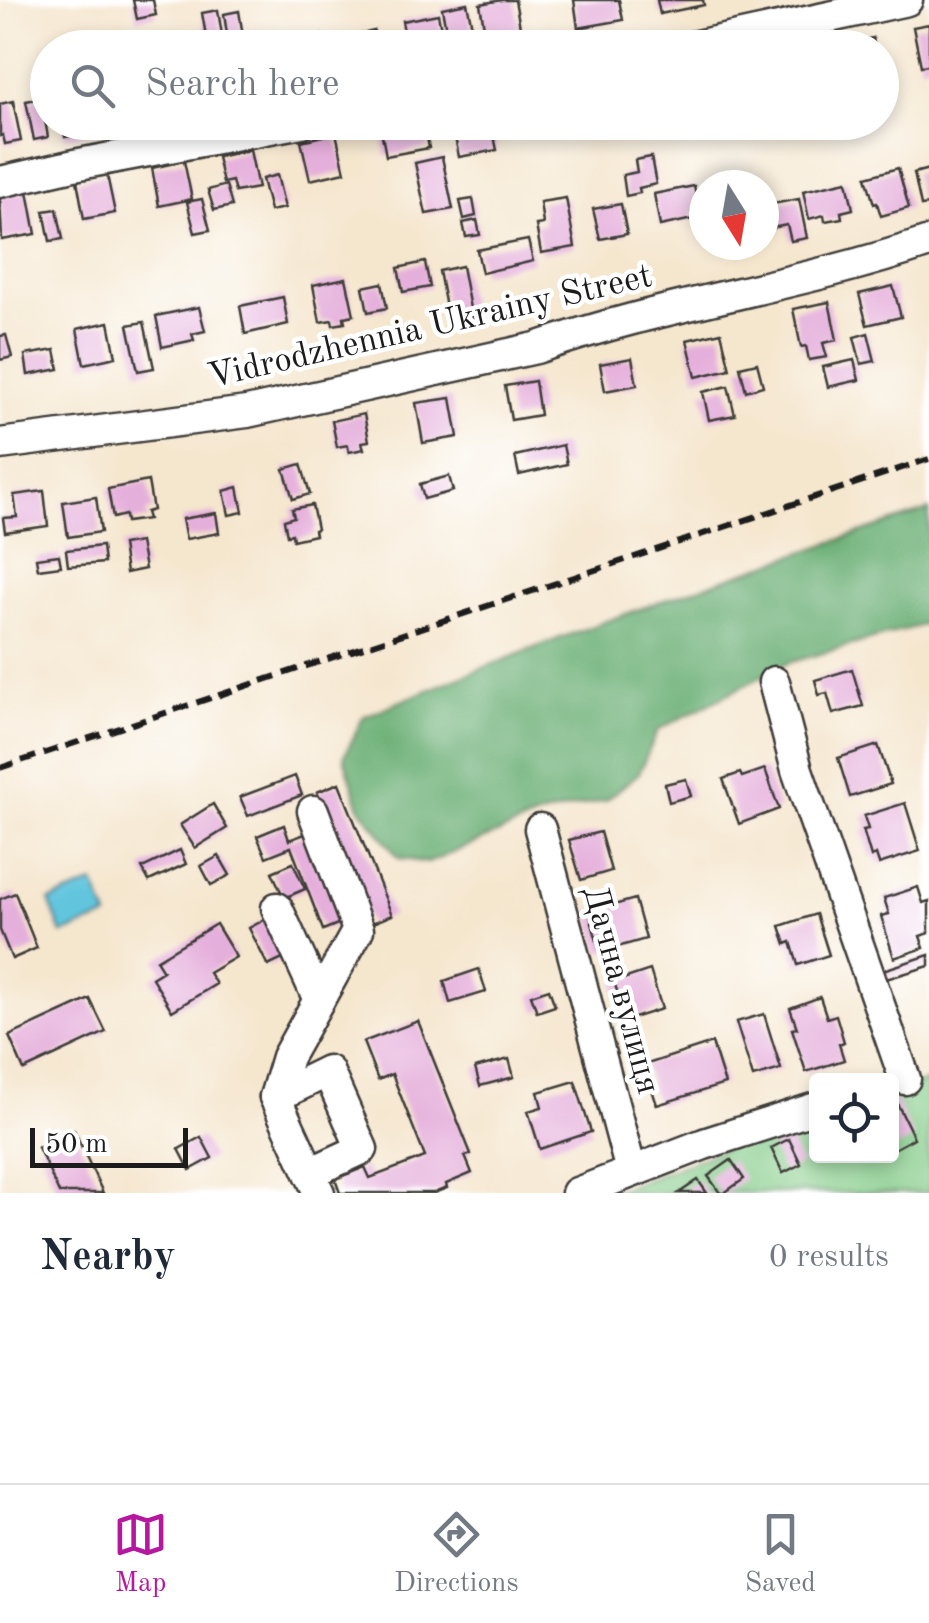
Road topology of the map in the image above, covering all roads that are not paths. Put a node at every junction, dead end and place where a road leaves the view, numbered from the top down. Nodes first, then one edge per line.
1 (908, 0) edge
2 (770, 30) edge
3 (208, 140) edge
4 (0, 182) edge
5 (929, 242) edge
6 (0, 444) edge
7 (774, 682) dead end
8 (313, 810) dead end
9 (540, 829) dead end
10 (277, 908) dead end
11 (319, 1000) junction
12 (909, 1078) edge
13 (275, 1096) junction
14 (809, 1110) edge
15 (630, 1171) junction
16 (315, 1183) edge
17 (577, 1193) edge

1 - 2 street
3 - 4 street
5 - 6 street, Vidrodzhennia Ukrainy Street
7 - 12 street
8 - 11 street
9 - 15 street, Дачна вулиця
10 - 11 street
11 - 13 street
13 - 16 street
13 - 16 street
14 - 15 street
15 - 17 street

